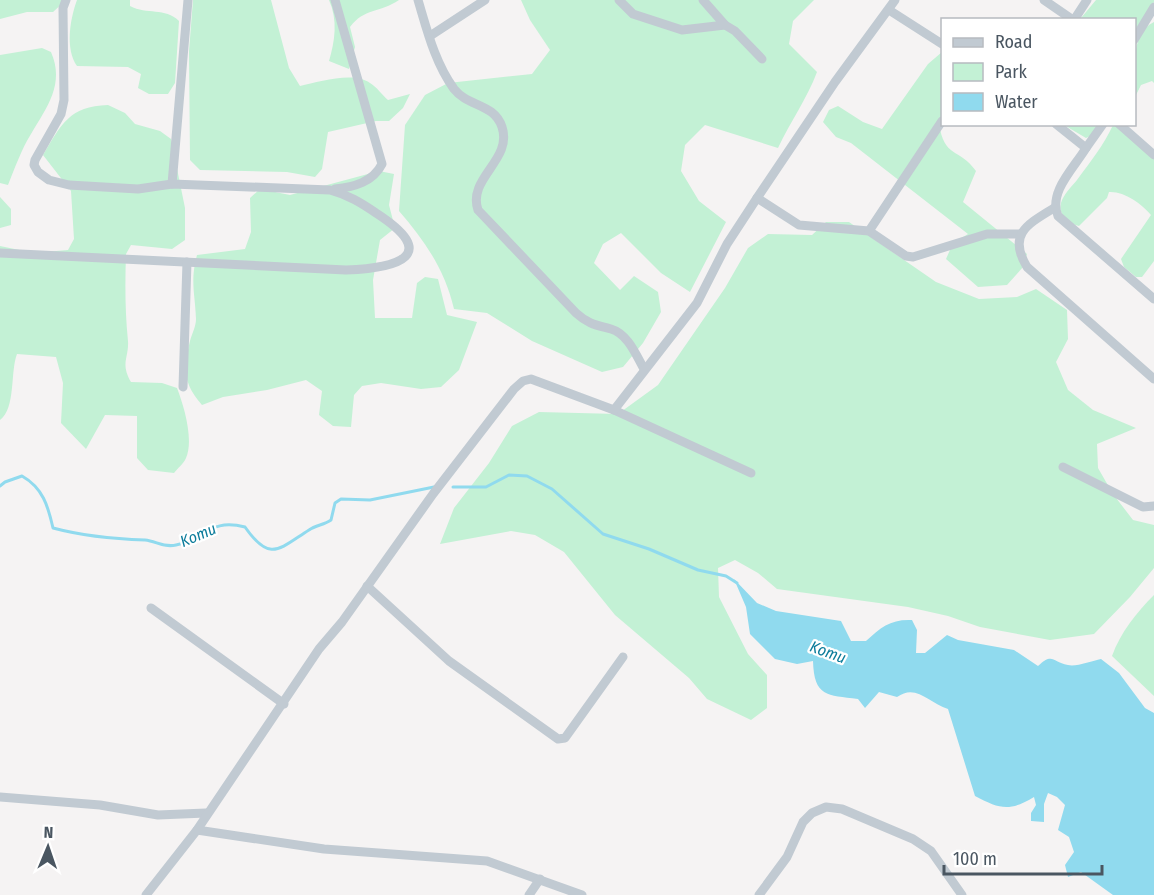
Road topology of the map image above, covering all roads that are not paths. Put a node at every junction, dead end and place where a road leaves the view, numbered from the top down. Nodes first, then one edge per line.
1 (66, 0) edge
2 (188, 0) edge
3 (335, 0) edge
4 (418, 0) edge
5 (485, 0) edge
6 (619, 0) edge
7 (703, 0) edge
8 (895, 0) edge
9 (1044, 0) edge
10 (1086, 0) edge
11 (1154, 8) edge
12 (889, 10) junction
13 (1070, 18) edge
14 (1074, 18) edge
15 (724, 25) junction
16 (430, 36) junction
17 (1136, 37) edge
18 (941, 43) edge
19 (762, 60) dead end
20 (941, 122) edge
21 (1058, 126) edge
22 (1102, 126) edge
23 (1121, 126) edge
24 (1086, 148) junction
25 (1154, 155) edge
26 (172, 184) junction
27 (330, 190) junction
28 (757, 198) junction
29 (1054, 208) junction
30 (868, 231) junction
31 (1021, 234) junction
32 (0, 253) edge
33 (187, 262) junction
34 (1154, 299) edge
35 (644, 369) junction
36 (1154, 379) edge
37 (183, 387) dead end
38 (614, 410) junction
39 (1063, 467) dead end
40 (751, 472) dead end
41 (1154, 506) edge
42 (367, 586) junction
43 (151, 608) dead end
44 (623, 657) dead end
45 (284, 704) junction
46 (0, 796) edge
47 (206, 813) junction
48 (197, 830) junction
49 (540, 879) junction
50 (146, 895) edge
51 (529, 895) edge
52 (582, 895) edge
53 (759, 895) edge
54 (962, 895) edge

1 - 26 street
2 - 26 street
3 - 27 street
4 - 16 street
5 - 16 street
6 - 15 street
7 - 15 street
8 - 12 street
9 - 13 street
10 - 14 street
11 - 17 street
12 - 18 street
12 - 28 street
15 - 19 street
16 - 35 street
20 - 30 street
21 - 24 street
22 - 24 street
23 - 25 street
24 - 29 street
26 - 27 street
27 - 33 street
28 - 30 street
28 - 35 street
29 - 31 street
29 - 34 street
30 - 31 street
31 - 36 street
32 - 33 street
33 - 37 street
35 - 38 street
38 - 40 street
38 - 42 street
39 - 41 street
42 - 44 street
42 - 45 street
43 - 45 street
45 - 47 street
46 - 47 street
47 - 48 street
48 - 49 street
48 - 50 street
49 - 51 street
49 - 52 street
53 - 54 street

